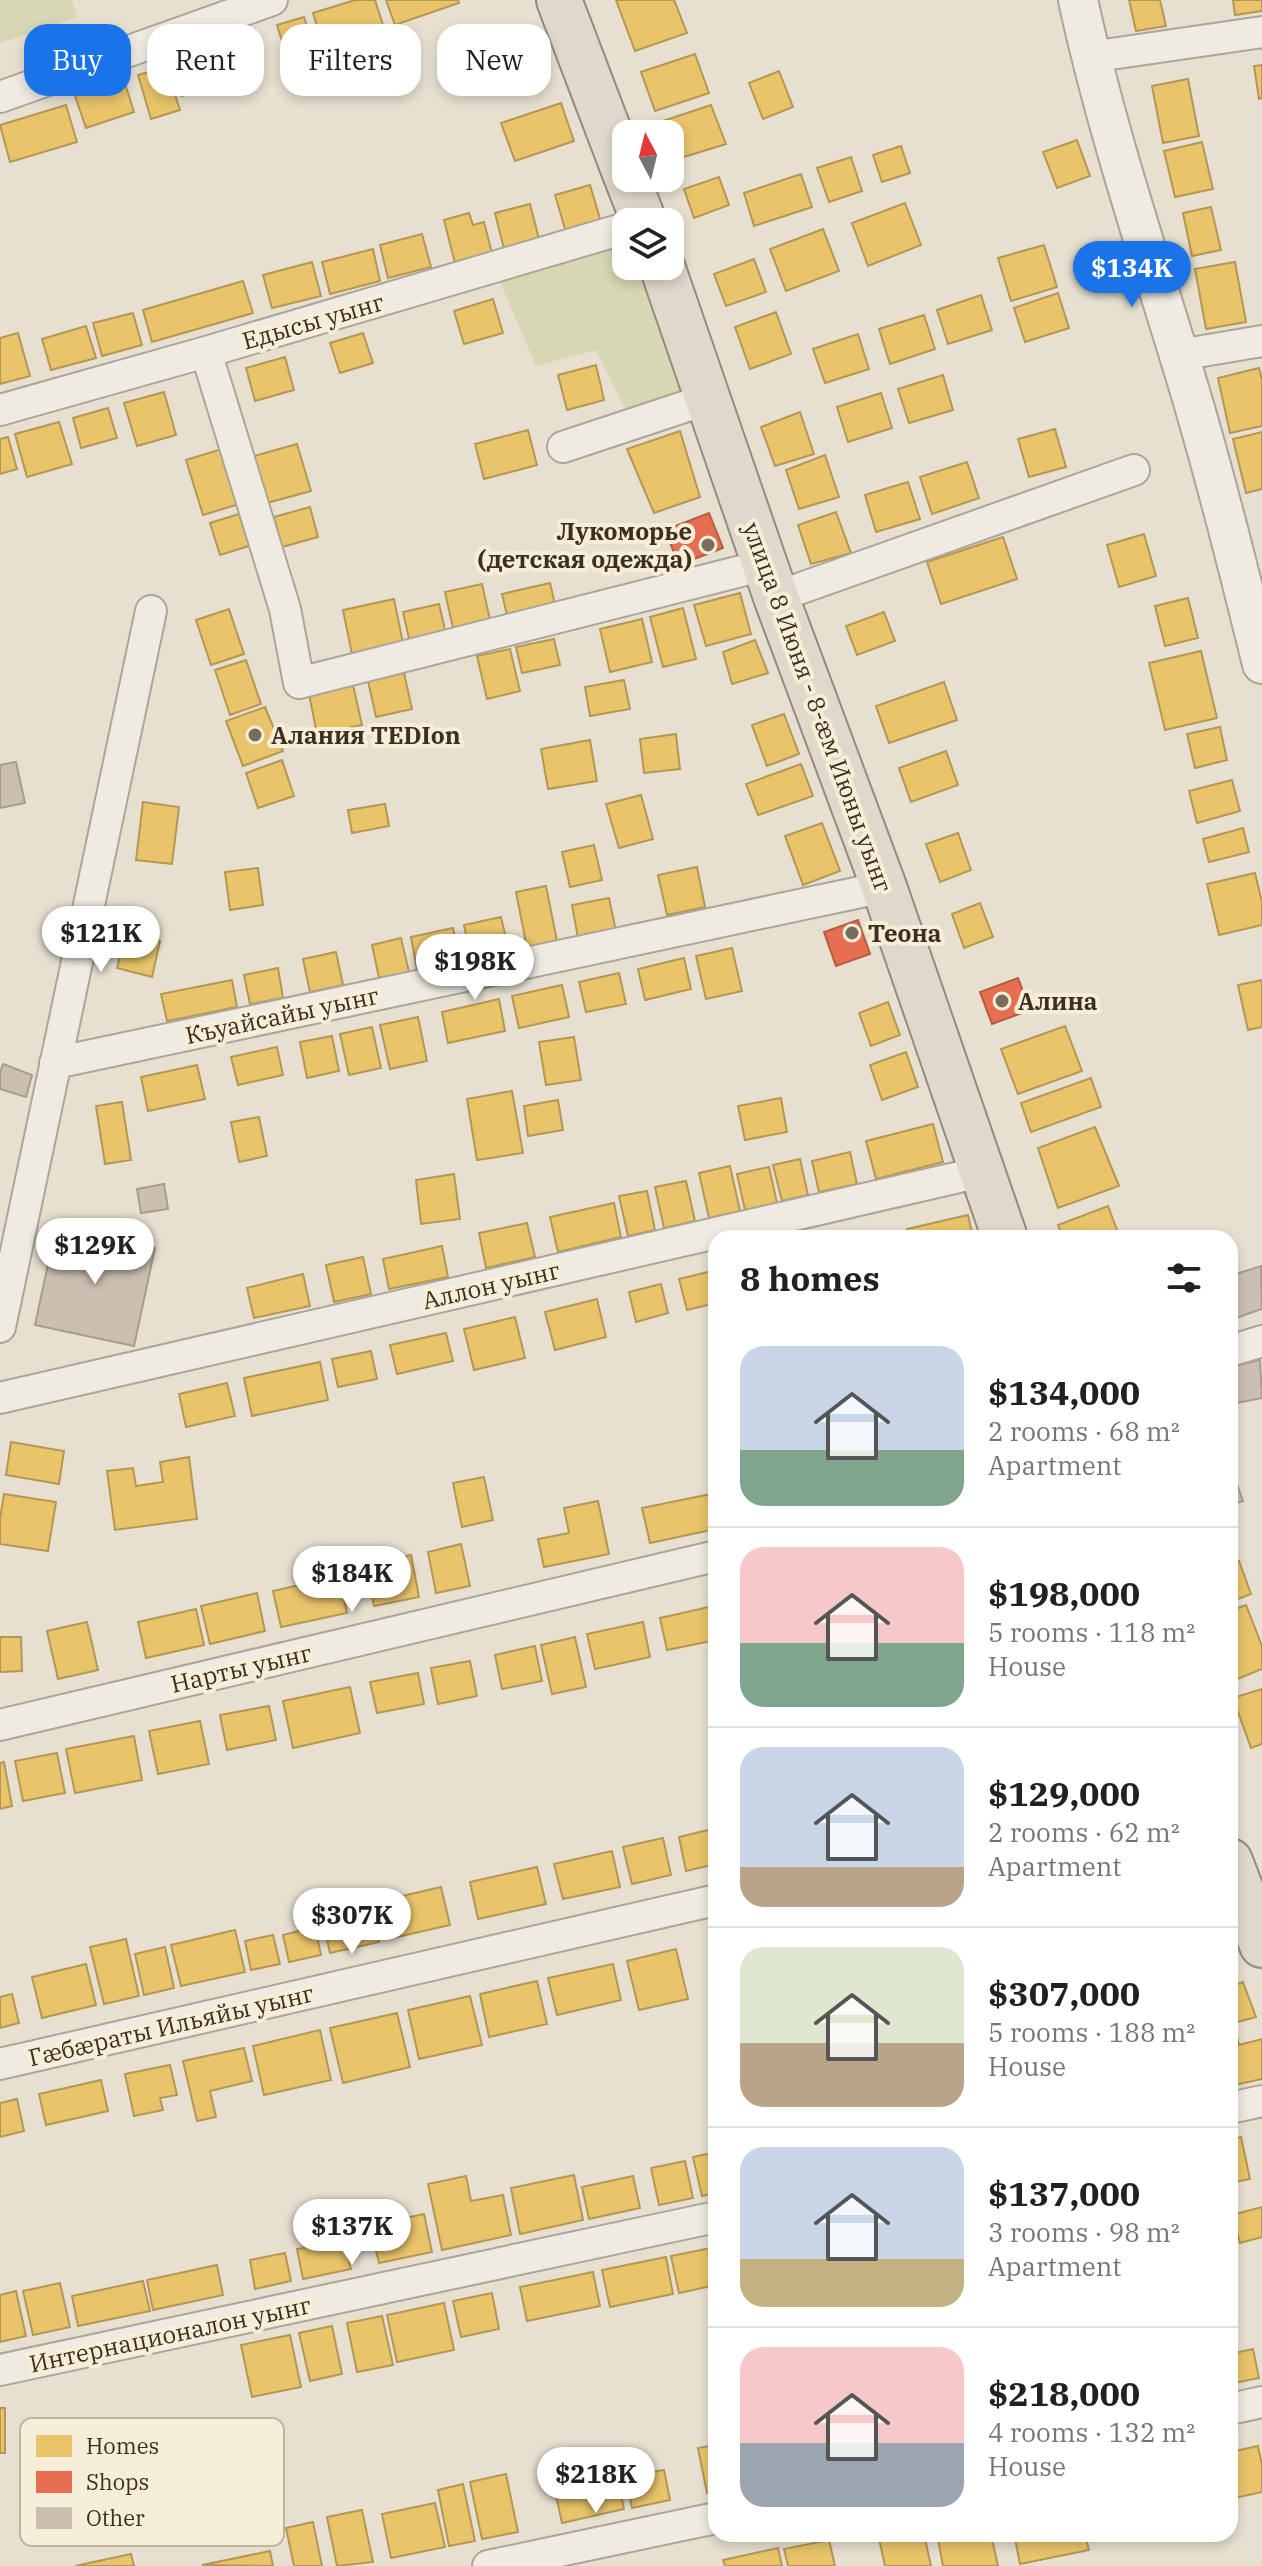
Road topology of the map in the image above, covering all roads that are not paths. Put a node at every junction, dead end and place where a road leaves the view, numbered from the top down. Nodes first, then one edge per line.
1 (272, 0) edge
2 (559, 0) edge
3 (1078, 0) edge
4 (1262, 32) edge
5 (1090, 57) junction
6 (0, 97) edge
7 (612, 140) edge
8 (612, 232) edge
9 (667, 280) edge
10 (1262, 341) edge
11 (206, 352) junction
12 (1179, 355) junction
13 (708, 399) junction
14 (0, 410) edge
15 (563, 447) dead end
16 (1134, 470) dead end
17 (770, 581) junction
18 (1255, 603) edge
19 (151, 611) dead end
20 (1262, 664) edge
21 (884, 887) junction
22 (55, 1063) junction
23 (981, 1172) junction
24 (729, 1230) edge
25 (1002, 1230) edge
26 (708, 1235) edge
27 (0, 1327) edge
28 (1262, 1341) edge
29 (1238, 1348) edge
30 (0, 1398) edge
31 (708, 1558) edge
32 (0, 1725) edge
33 (1238, 1882) edge
34 (708, 1902) edge
35 (1262, 1945) edge
36 (0, 2064) edge
37 (1262, 2101) edge
38 (1238, 2106) edge
39 (708, 2219) edge
40 (0, 2370) edge
41 (1262, 2402) edge
42 (1238, 2407) edge
43 (708, 2520) edge
44 (488, 2566) edge

1 - 6 street
2 - 7 highway
3 - 5 street
4 - 5 street
5 - 12 street
8 - 11 street, Едысы уынг
9 - 13 highway, улица 8 Июня - 8-ӕм Июны уынг
10 - 12 street
11 - 14 street, Едысы уынг
11 - 17 street
12 - 18 street
13 - 15 street
13 - 17 highway, улица 8 Июня - 8-ӕм Июны уынг
16 - 17 street
17 - 21 highway, улица 8 Июня - 8-ӕм Июны уынг
18 - 20 street
19 - 22 street
21 - 22 street, Къуайсайы уынг
21 - 23 highway, улица 8 Июня - 8-ӕм Июны уынг
22 - 27 street
23 - 24 street, Аллон уынг
23 - 25 highway, улица 8 Июня - 8-ӕм Июны уынг
26 - 30 street, Аллон уынг
28 - 29 street
31 - 32 street, Нарты уынг
33 - 35 highway
34 - 36 street, Гæбæраты Ильяйы уынг
37 - 38 street
39 - 40 street, Интернационалон уынг
41 - 42 street
43 - 44 street

